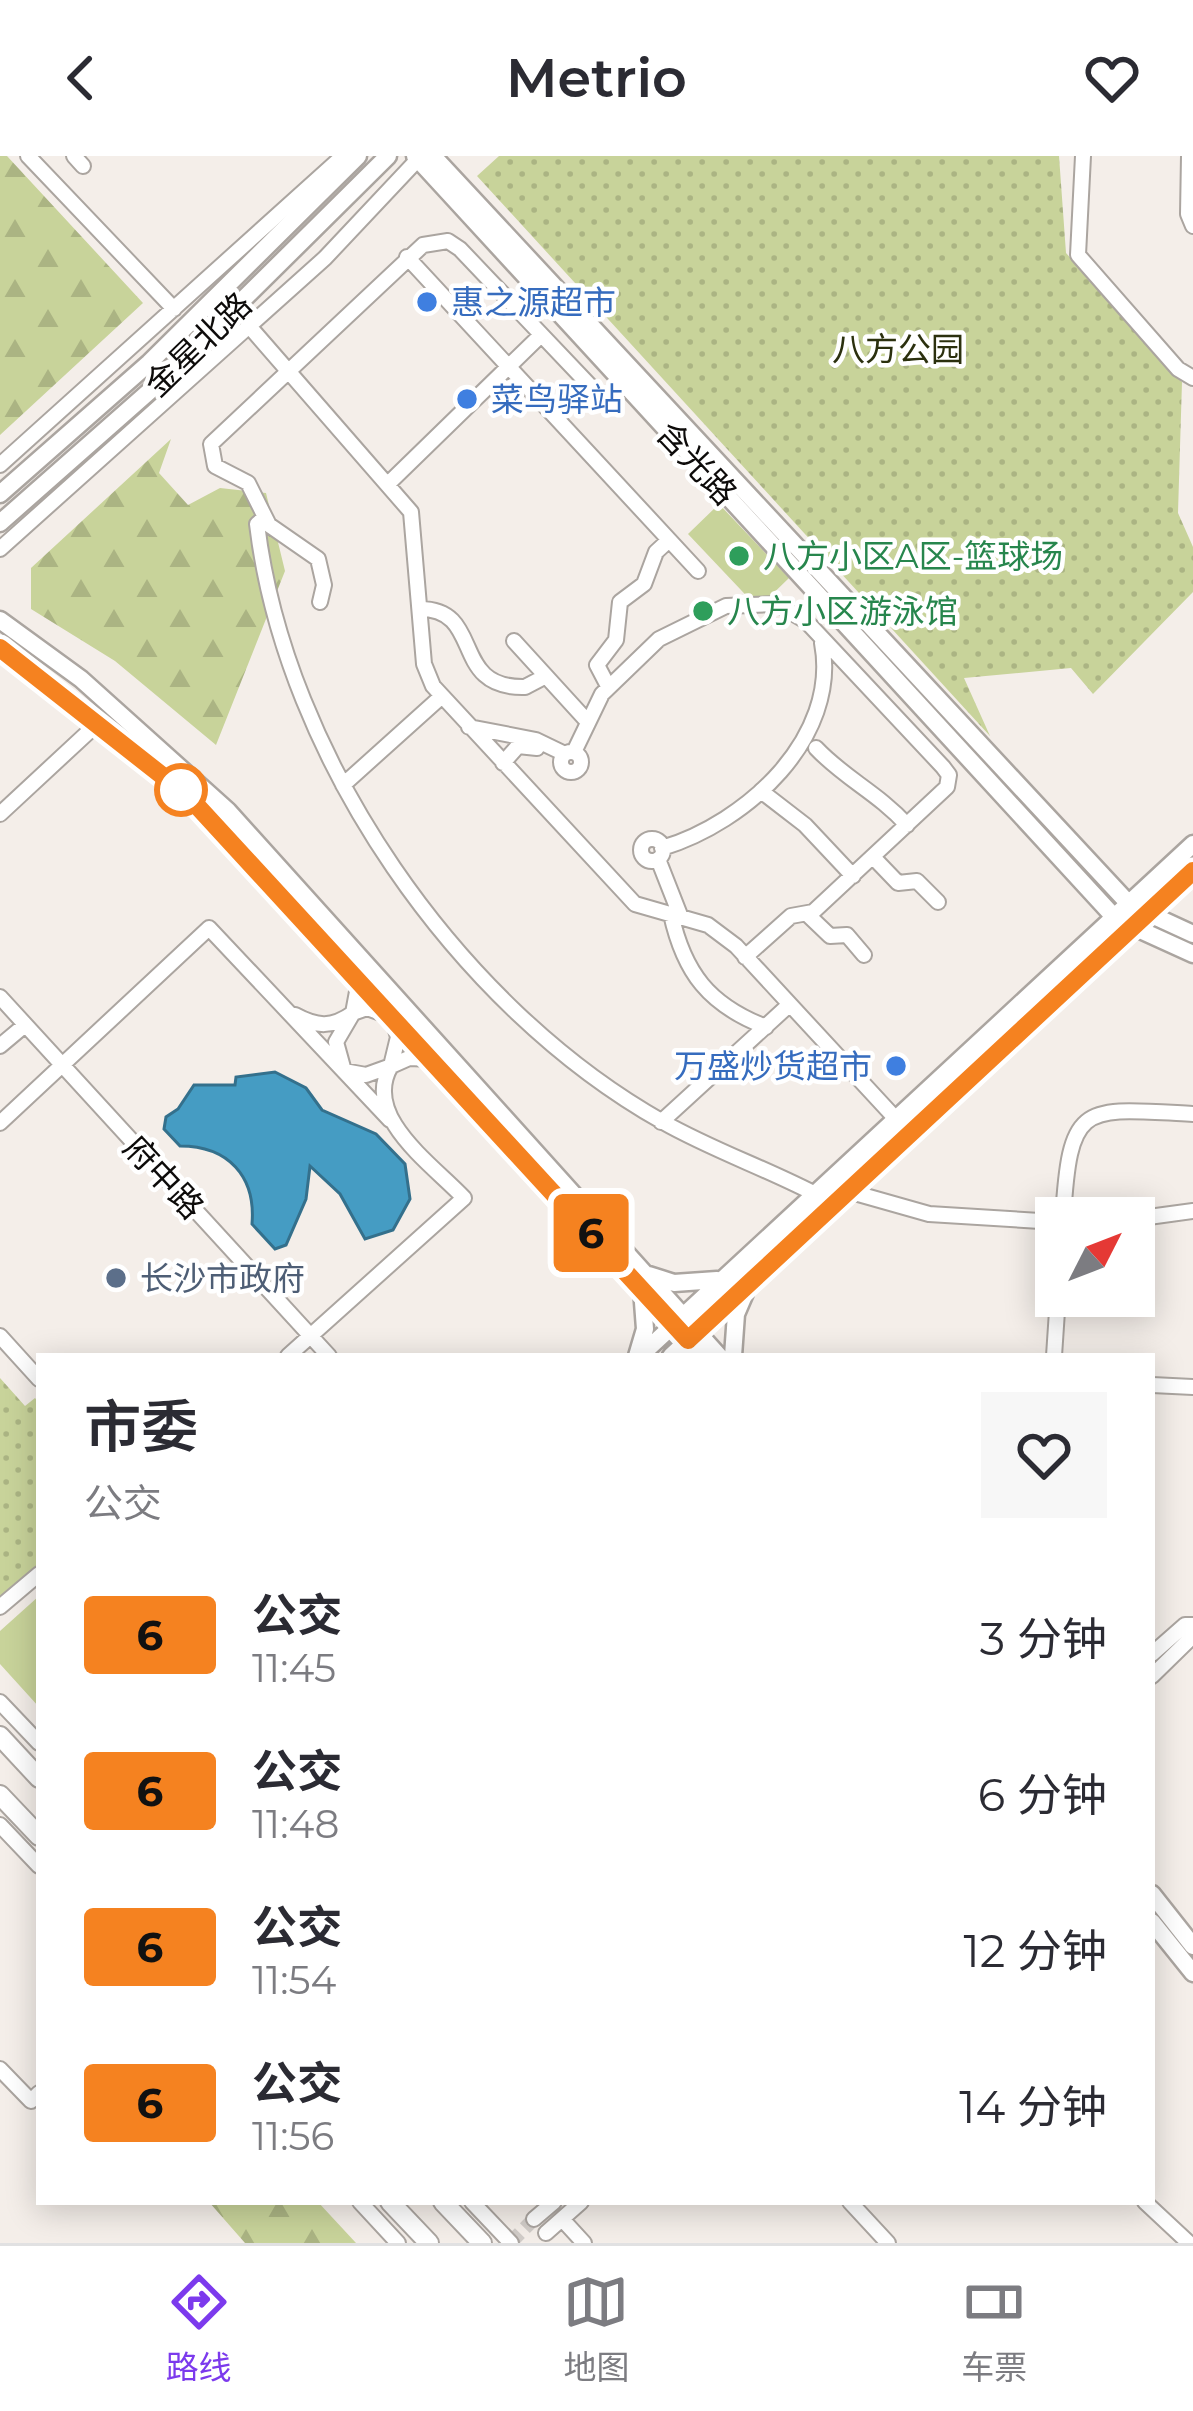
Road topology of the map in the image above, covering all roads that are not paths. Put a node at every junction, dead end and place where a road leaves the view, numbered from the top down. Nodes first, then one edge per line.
1 (28, 156) edge
2 (344, 156) edge
3 (358, 156) edge
4 (388, 156) edge
5 (1083, 156) edge
6 (1189, 156) edge
7 (422, 157) edge
8 (1193, 226) edge
9 (407, 257) junction
10 (174, 309) junction
11 (249, 326) junction
12 (542, 335) junction
13 (509, 367) junction
14 (287, 368) junction
15 (1193, 378) edge
16 (595, 391) dead end
17 (0, 465) edge
18 (390, 482) junction
19 (0, 494) edge
20 (264, 518) junction
21 (0, 523) edge
22 (669, 540) junction
23 (0, 549) edge
24 (698, 572) dead end
25 (320, 602) dead end
26 (420, 609) junction
27 (0, 620) edge
28 (821, 639) junction
29 (514, 641) dead end
30 (0, 648) edge
31 (546, 676) junction
32 (608, 686) junction
33 (442, 696) junction
34 (587, 721) junction
35 (97, 724) junction
36 (470, 727) junction
37 (816, 748) dead end
38 (567, 755) junction
39 (503, 763) junction
40 (343, 785) junction
41 (761, 791) junction
42 (0, 814) edge
43 (907, 825) junction
44 (1193, 844) edge
45 (873, 857) junction
46 (1193, 871) edge
47 (853, 876) junction
48 (938, 902) dead end
49 (1123, 912) junction
50 (670, 914) junction
51 (807, 914) junction
52 (1148, 915) junction
53 (1133, 929) junction
54 (1193, 934) edge
55 (1193, 954) edge
56 (864, 956) dead end
57 (745, 957) junction
58 (359, 981) junction
59 (0, 997) edge
60 (789, 1006) junction
61 (288, 1012) junction
62 (352, 1013) junction
63 (392, 1017) junction
64 (25, 1025) junction
65 (766, 1027) junction
66 (1, 1044) edge
67 (432, 1059) junction
68 (62, 1066) junction
69 (391, 1066) junction
70 (344, 1071) junction
71 (1193, 1114) edge
72 (896, 1119) junction
73 (390, 1120) junction
74 (662, 1122) junction
75 (0, 1123) edge
76 (824, 1191) junction
77 (848, 1193) junction
78 (1062, 1197) edge
79 (1193, 1211) edge
80 (1155, 1216) edge
81 (1035, 1219) edge
82 (726, 1277) junction
83 (645, 1281) junction
84 (748, 1284) junction
85 (1057, 1317) edge
86 (679, 1319) junction
87 (693, 1335) junction
88 (0, 1336) edge
89 (310, 1336) junction
90 (291, 1353) edge
91 (326, 1353) edge
92 (640, 1353) edge
93 (642, 1353) edge
94 (673, 1353) edge
95 (700, 1353) edge
96 (715, 1353) edge
97 (733, 1353) edge
98 (1054, 1353) edge
99 (36, 1376) edge
100 (1155, 1385) edge
101 (1193, 1387) edge
102 (36, 1577) edge
103 (0, 1607) edge
104 (1191, 1630) edge
105 (1155, 1652) edge
106 (1155, 1672) edge
107 (0, 1702) edge
108 (0, 1736) edge
109 (36, 1740) edge
110 (36, 1775) edge
111 (0, 1795) edge
112 (1, 1828) edge
113 (36, 1833) edge
114 (36, 1863) edge
115 (1155, 1898) edge
116 (1155, 1926) edge
117 (1193, 1946) edge
118 (1193, 1973) edge
119 (0, 2069) edge
120 (36, 2095) edge
121 (362, 2205) edge
122 (393, 2205) edge
123 (446, 2205) edge
124 (475, 2205) edge
125 (550, 2205) edge
126 (578, 2205) edge
127 (853, 2205) edge
128 (1148, 2205) edge
129 (534, 2219) tunnel mouth
130 (562, 2219) junction
131 (546, 2233) tunnel mouth
132 (398, 2243) edge
133 (429, 2243) edge
134 (482, 2243) edge
135 (511, 2243) edge
136 (584, 2243) edge
137 (888, 2243) edge
138 (1190, 2243) edge

1 - 10 street
2 - 10 street
3 - 19 main road, 金星北路
4 - 21 main road, 金星北路
5 - 15 street
6 - 8 street
7 - 11 street
7 - 49 main road, 含光路
9 - 12 street
9 - 13 street
9 - 14 street
10 - 17 street
11 - 14 street
11 - 23 street
12 - 13 street
12 - 16 street
13 - 18 street
13 - 22 street
14 - 18 street
14 - 20 street
18 - 26 street
20 - 25 street
20 - 40 street
22 - 24 street
22 - 32 street
26 - 31 street
26 - 33 street
27 - 83 main road
28 - 32 street
28 - 41 street
28 - 43 street
29 - 31 street
30 - 35 main road
31 - 34 street
32 - 34 street
33 - 36 street
33 - 40 street
34 - 38 street
35 - 42 street
35 - 58 main road
36 - 38 street
36 - 39 street
37 - 43 street
38 - 39 street
39 - 50 street
40 - 74 street
41 - 47 street
41 - 50 street
43 - 45 street
44 - 49 main road
45 - 47 street
45 - 48 street
46 - 52 main road
47 - 51 street
49 - 52 main road, 含光路
49 - 53 main road, 含光路
49 - 72 main road
50 - 57 street
50 - 65 street
51 - 56 street
51 - 57 street
52 - 53 main road
52 - 54 main road, 含光路
53 - 55 main road, 含光路
53 - 77 main road
57 - 60 street
58 - 62 street
58 - 63 main road
59 - 64 street, 府中路
60 - 65 street
60 - 72 street
61 - 62 street
61 - 68 street
61 - 70 street
62 - 63 street
62 - 70 street
63 - 67 main road
63 - 69 street
64 - 66 street
64 - 68 street, 府中路
65 - 74 street
67 - 69 street
67 - 83 main road
68 - 75 street
68 - 89 street, 府中路
69 - 70 street
69 - 73 street
70 - 73 street
71 - 78 street
72 - 76 main road
73 - 89 street
74 - 76 street
76 - 77 street
76 - 82 main road
77 - 81 street
77 - 84 main road
79 - 80 street
82 - 83 main road
82 - 86 main road
83 - 86 main road
83 - 92 main road
84 - 87 main road
84 - 97 main road
85 - 98 street
86 - 87 main road
86 - 93 main road
87 - 94 main road
87 - 95 main road
87 - 96 main road
88 - 99 street
89 - 90 street
89 - 91 street, 府中路
100 - 101 street
102 - 103 street
104 - 105 street
104 - 106 street
107 - 109 street
108 - 110 highway
111 - 113 highway
112 - 114 street
115 - 117 main road
116 - 118 main road
119 - 120 street
121 - 132 street
122 - 133 highway
123 - 134 highway
124 - 135 street
125 - 129 street
126 - 130 street
127 - 137 street
128 - 138 street
130 - 131 street
130 - 136 street

